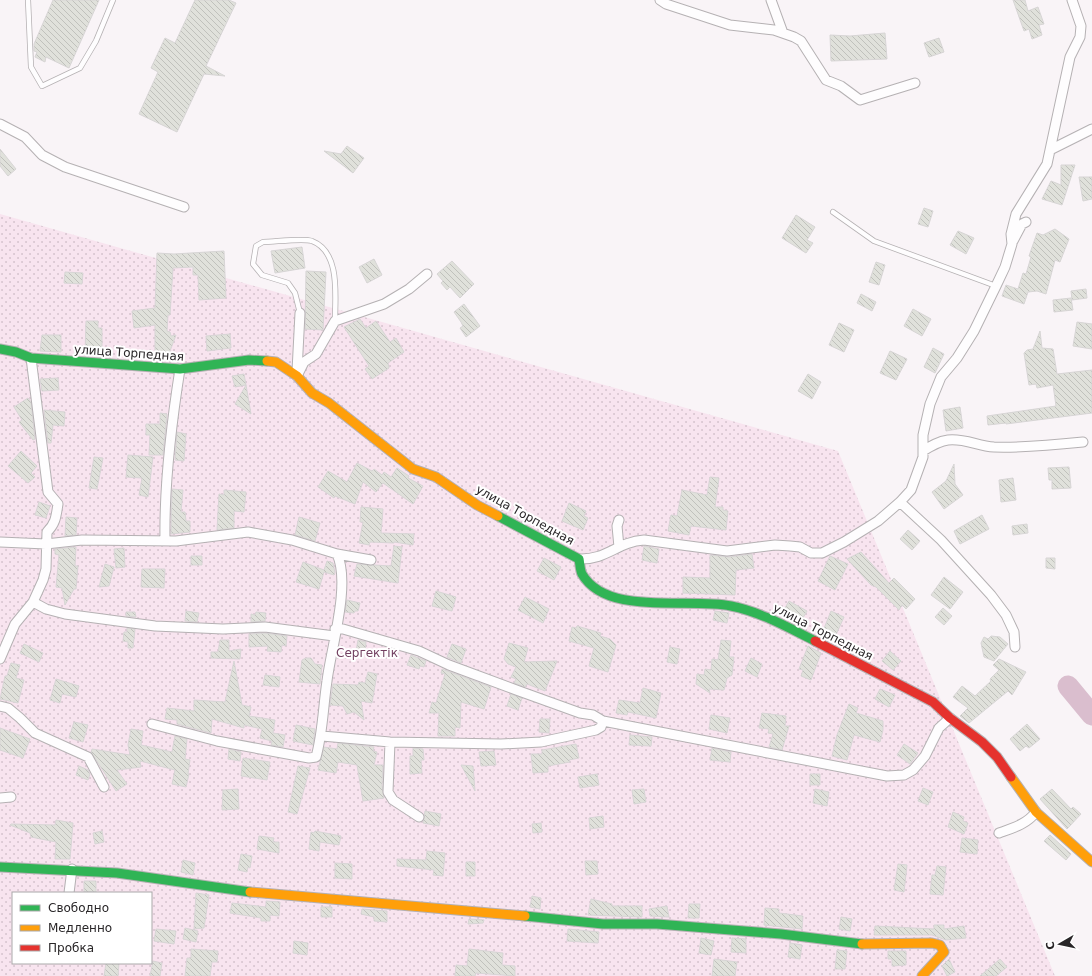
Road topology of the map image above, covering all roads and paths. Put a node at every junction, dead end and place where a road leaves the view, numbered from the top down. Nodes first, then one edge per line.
1 (28, 0) edge
2 (113, 0) edge
3 (660, 0) edge
4 (771, 0) edge
5 (1072, 0) edge
6 (783, 33) junction
7 (916, 83) dead end
8 (0, 124) edge
9 (1092, 129) edge
10 (1052, 149) junction
11 (184, 206) dead end
12 (832, 212) dead end
13 (1026, 222) dead end
14 (1012, 244) junction
15 (427, 274) dead end
16 (996, 286) junction
17 (300, 313) joint
18 (335, 321) junction
19 (0, 349) edge
20 (31, 358) junction
21 (180, 370) junction
22 (297, 376) junction
23 (1083, 442) dead end
24 (923, 451) junction
25 (900, 502) junction
26 (616, 523) dead end
27 (165, 541) junction
28 (0, 542) edge
29 (46, 544) junction
30 (619, 547) junction
31 (337, 554) junction
32 (579, 559) junction
33 (371, 560) dead end
34 (33, 602) junction
35 (335, 632) junction
36 (1016, 647) dead end
37 (0, 659) edge
38 (0, 706) edge
39 (950, 718) junction
40 (603, 721) junction
41 (152, 724) dead end
42 (322, 736) junction
43 (390, 742) junction
44 (104, 787) dead end
45 (11, 797) dead end
46 (0, 798) edge
47 (1036, 812) junction
48 (419, 817) dead end
49 (999, 833) dead end
50 (1092, 862) edge
51 (0, 868) edge
52 (72, 870) junction
53 (69, 892) edge
54 (922, 976) edge

1 - 2 lane
3 - 6 street
4 - 6 street
5 - 10 street
6 - 7 street
8 - 11 street
9 - 10 street
10 - 14 street
12 - 16 lane
13 - 14 street
14 - 16 street
15 - 18 street
16 - 24 street
17 - 18 lane
17 - 22 street
18 - 22 street
19 - 20 street, улица Торпедная
20 - 21 street, улица Торпедная
20 - 29 street
21 - 22 street, улица Торпедная
21 - 27 street
22 - 32 street, улица Торпедная
23 - 24 street
24 - 25 street
25 - 30 street
25 - 36 street
26 - 30 street
27 - 29 street
27 - 31 street
28 - 29 street
29 - 34 street
30 - 32 street
31 - 33 street
31 - 35 street
32 - 39 street, улица Торпедная
34 - 35 street
34 - 37 street
35 - 40 street
35 - 42 street
38 - 44 street
39 - 40 street
39 - 47 street, улица Торпедная
40 - 43 street
41 - 42 street
42 - 43 street
43 - 48 street
45 - 46 street
47 - 49 street
47 - 50 street, улица Торпедная
51 - 52 street
52 - 53 street
52 - 54 street

